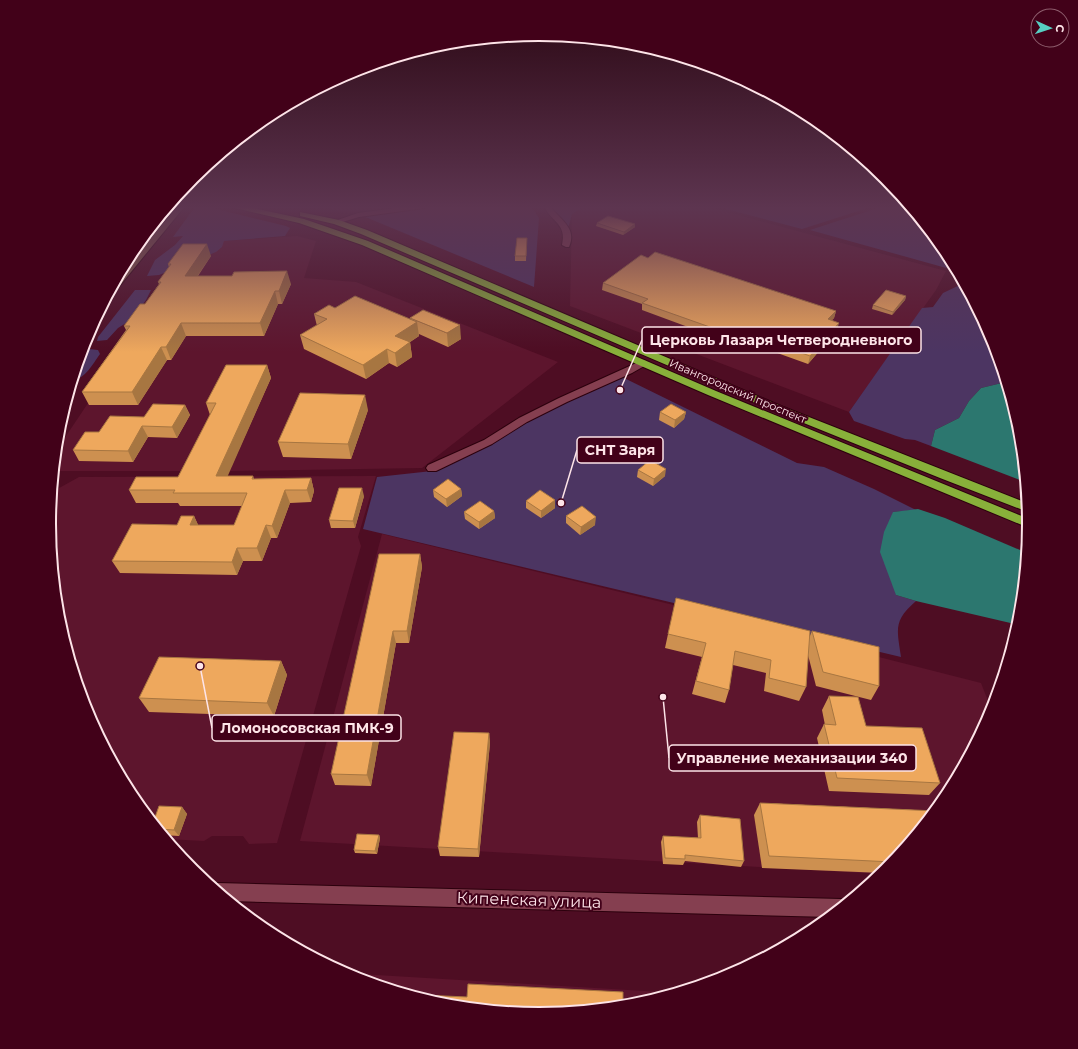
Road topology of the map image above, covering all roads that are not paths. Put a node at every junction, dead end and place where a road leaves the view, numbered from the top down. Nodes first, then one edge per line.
1 (141, 255) edge
2 (391, 255) edge
3 (418, 255) edge
4 (128, 270) edge
5 (643, 363) junction
6 (432, 468) dead end
7 (1021, 505) edge
8 (1022, 521) edge
9 (225, 892) edge
10 (833, 908) edge

1 - 4 main road
2 - 5 highway, Ивангородский проспект
3 - 7 highway, Ивангородский проспект
5 - 6 street
5 - 8 highway, Ивангородский проспект
9 - 10 street, Кипенская улица

